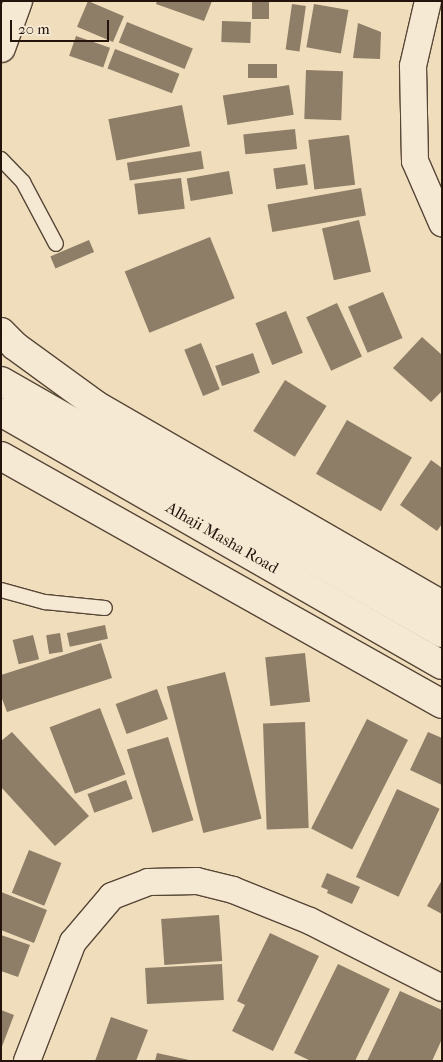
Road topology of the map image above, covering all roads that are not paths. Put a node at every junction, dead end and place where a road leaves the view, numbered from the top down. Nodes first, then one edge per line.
1 (18, 1) edge
2 (428, 1) edge
3 (1, 48) edge
4 (1, 159) edge
5 (442, 223) edge
6 (56, 244) dead end
7 (1, 332) edge
8 (1, 381) edge
9 (1, 412) edge
10 (1, 456) edge
11 (1, 590) edge
12 (442, 605) edge
13 (105, 608) dead end
14 (442, 633) edge
15 (442, 665) edge
16 (442, 704) edge
17 (442, 988) edge
18 (27, 1061) edge

1 - 3 main road
2 - 5 street
4 - 6 lane
7 - 12 main road
8 - 14 main road, Alhaji Masha Road
9 - 15 main road, Alhaji Masha Road
10 - 16 main road
11 - 13 lane
17 - 18 street

